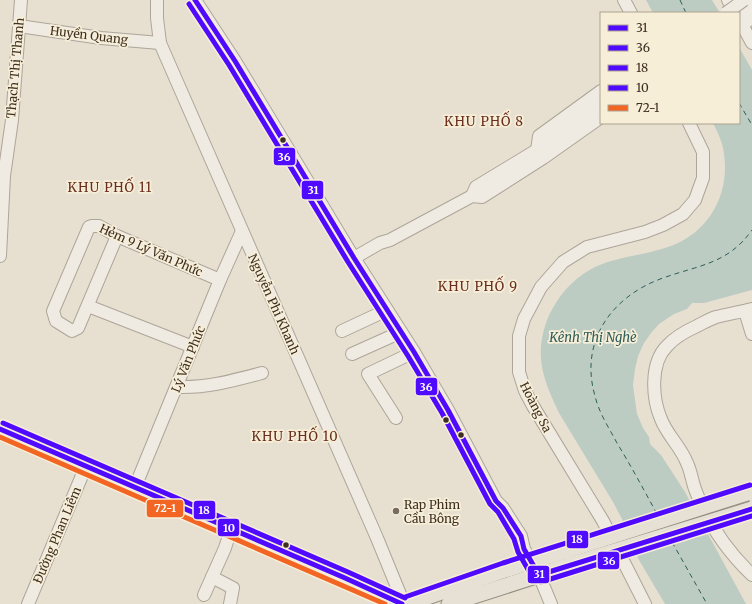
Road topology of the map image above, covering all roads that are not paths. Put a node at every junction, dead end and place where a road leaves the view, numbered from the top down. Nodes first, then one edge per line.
1 (21, 0) edge
2 (157, 0) edge
3 (195, 0) edge
4 (624, 0) edge
5 (728, 0) edge
6 (744, 0) edge
7 (752, 6) edge
8 (630, 12) edge
9 (727, 12) edge
10 (735, 12) edge
11 (743, 19) edge
12 (19, 26) junction
13 (752, 43) edge
14 (160, 44) junction
15 (600, 92) edge
16 (600, 104) edge
17 (600, 118) edge
18 (605, 124) edge
19 (689, 124) edge
20 (4, 146) edge
21 (543, 152) junction
22 (242, 232) junction
23 (117, 236) junction
24 (0, 256) edge
25 (356, 261) junction
26 (220, 280) junction
27 (88, 306) junction
28 (387, 310) junction
29 (748, 310) edge
30 (342, 331) dead end
31 (402, 332) junction
32 (752, 334) edge
33 (193, 347) junction
34 (414, 352) junction
35 (352, 354) dead end
36 (262, 373) dead end
37 (176, 387) junction
38 (396, 418) dead end
39 (0, 429) edge
40 (86, 466) junction
41 (135, 487) junction
42 (749, 492) edge
43 (752, 509) edge
44 (231, 529) junction
45 (528, 555) junction
46 (539, 575) junction
47 (752, 575) edge
48 (212, 577) junction
49 (545, 591) junction
50 (204, 595) dead end
51 (28, 604) edge
52 (230, 604) edge
53 (403, 604) edge
54 (407, 604) edge
55 (449, 604) edge
56 (548, 604) edge
57 (551, 604) edge
58 (645, 604) edge

1 - 12 street, Thạch Thị Thanh
2 - 14 street, Nguyễn Phi Khanh
3 - 25 street
4 - 8 street
5 - 10 street
6 - 9 street, bridge
7 - 11 street
11 - 13 street
12 - 14 street, Huyền Quang
12 - 20 street, Thạch Thị Thanh
14 - 22 street, Nguyễn Phi Khanh
15 - 21 street
16 - 21 street
17 - 21 street
18 - 21 street
19 - 58 street, Hoàng Sa
20 - 24 street, Thạch Thị Thanh
21 - 25 street
22 - 26 street, Lý Văn Phức
22 - 53 street, Nguyễn Phi Khanh
23 - 26 street, Hẻm 9 Lý Văn Phức
23 - 27 street
23 - 27 street, Hẻm 9 Lý Văn Phức
25 - 28 street
26 - 33 street, Lý Văn Phức
27 - 33 street
28 - 30 street
28 - 31 street
29 - 32 street
29 - 47 street
31 - 34 street
31 - 35 street
33 - 37 street, Lý Văn Phức
34 - 38 street
34 - 45 street
36 - 37 street
37 - 41 street, Lý Văn Phức
39 - 40 main road
40 - 41 main road
40 - 51 street, Đường Phan Liêm
41 - 44 main road
42 - 45 main road, bridge
43 - 46 main road, bridge
44 - 48 street
44 - 53 main road
45 - 46 street
45 - 54 main road
46 - 49 street
46 - 55 main road
48 - 50 street
48 - 52 street
49 - 56 street
49 - 57 street

